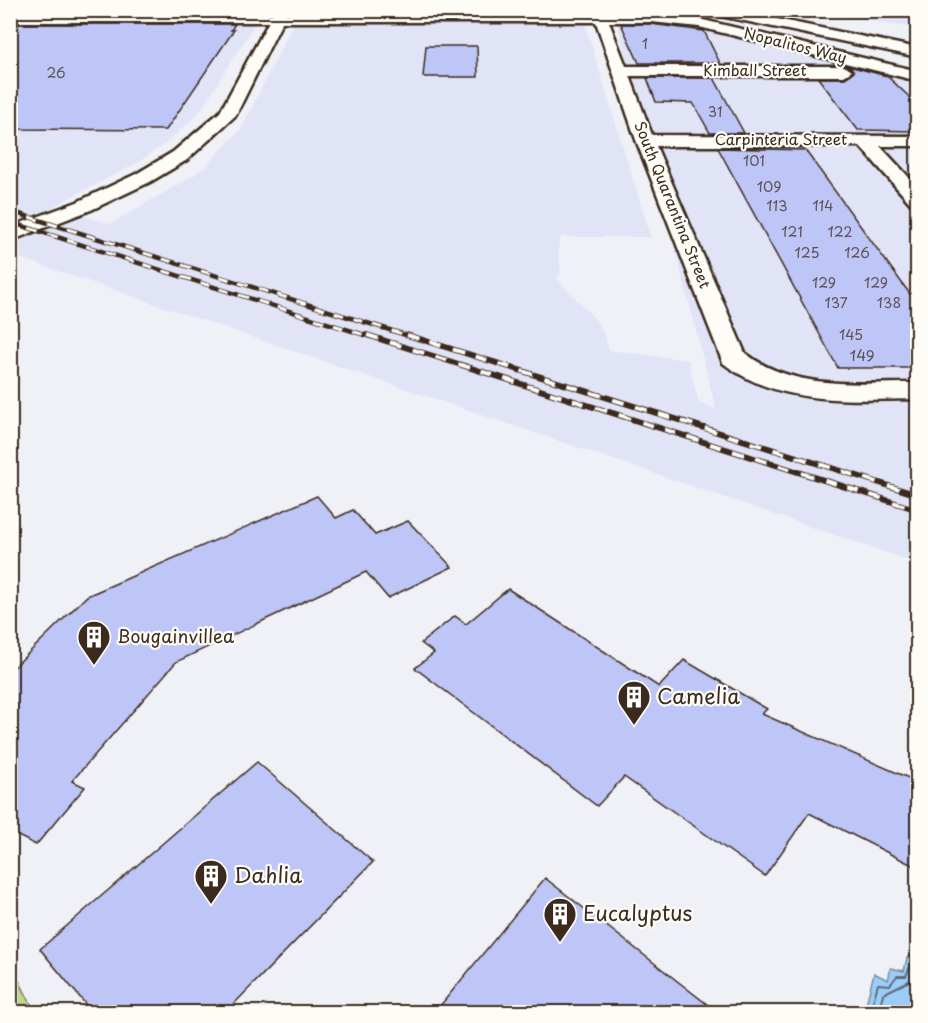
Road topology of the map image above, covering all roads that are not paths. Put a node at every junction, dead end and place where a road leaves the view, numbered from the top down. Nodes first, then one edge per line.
1 (711, 10) edge
2 (765, 10) edge
3 (280, 14) edge
4 (599, 14) edge
5 (10, 18) edge
6 (917, 46) edge
7 (890, 69) junction
8 (620, 71) junction
9 (918, 76) edge
10 (645, 140) junction
11 (864, 140) junction
12 (918, 141) edge
13 (180, 156) junction
14 (918, 200) edge
15 (10, 235) edge
16 (49, 241) dead end
17 (918, 391) edge

1 - 6 main road
2 - 6 main road
3 - 4 main road, Nopalitos Way
3 - 5 main road, Nopalitos Way
3 - 13 main road
4 - 7 main road, Nopalitos Way
4 - 8 main road, South Quarantina Street
7 - 8 main road, Kimball Street
7 - 9 main road, Nopalitos Way
8 - 10 main road, South Quarantina Street
10 - 11 main road, Carpinteria Street
10 - 17 main road, South Quarantina Street
11 - 12 main road, Carpinteria Street
11 - 14 main road
13 - 15 main road
13 - 16 main road

